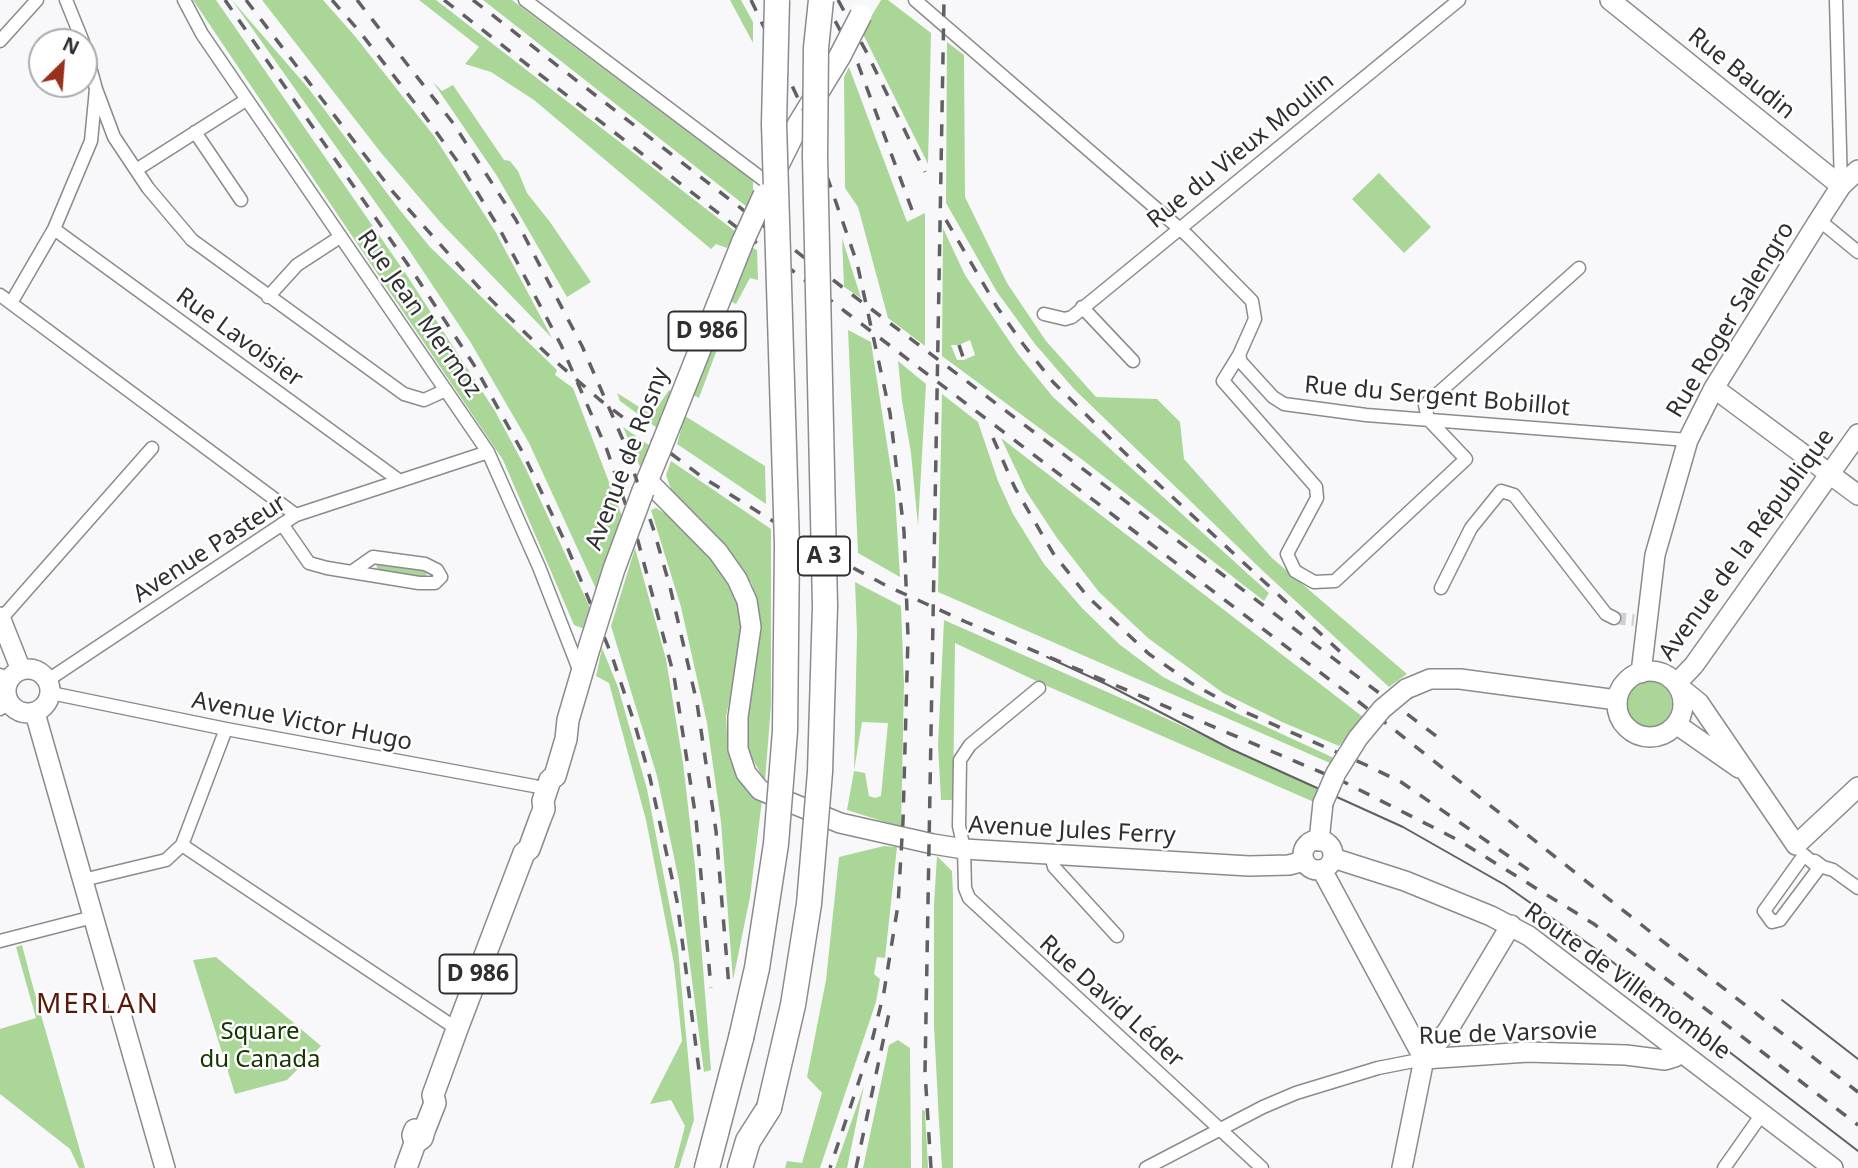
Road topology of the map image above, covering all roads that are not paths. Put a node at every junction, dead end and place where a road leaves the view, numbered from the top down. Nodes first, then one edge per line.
1 (37, 0) edge
2 (66, 0) edge
3 (184, 0) edge
4 (525, 0) edge
5 (777, 0) edge
6 (821, 0) edge
7 (915, 0) edge
8 (1458, 0) edge
9 (1610, 0) edge
10 (1836, 0) edge
11 (865, 7) edge
12 (77, 28) edge
13 (0, 41) edge
14 (98, 94) edge
15 (95, 98) edge
16 (246, 100) junction
17 (195, 132) junction
18 (114, 137) junction
19 (91, 141) junction
20 (136, 170) junction
21 (1858, 170) edge
22 (1841, 186) junction
23 (767, 189) junction
24 (241, 200) dead end
25 (1819, 220) junction
26 (1179, 228) junction
27 (54, 229) junction
28 (340, 237) junction
29 (1858, 252) edge
30 (1579, 268) dead end
31 (0, 295) edge
32 (268, 297) junction
33 (11, 303) junction
34 (1082, 307) junction
35 (1044, 314) dead end
36 (1239, 355) junction
37 (1133, 361) dead end
38 (1714, 388) junction
39 (446, 390) junction
40 (1428, 419) junction
41 (1858, 434) edge
42 (1688, 440) junction
43 (152, 448) dead end
44 (488, 452) junction
45 (1830, 474) junction
46 (400, 481) junction
47 (645, 485) junction
48 (1858, 495) edge
49 (296, 515) junction
50 (282, 524) junction
51 (353, 571) junction
52 (1441, 588) dead end
53 (0, 618) edge
54 (1614, 618) tunnel mouth
55 (581, 673) junction
56 (1640, 673) junction
57 (10, 675) edge
58 (1677, 685) junction
59 (49, 686) junction
60 (1039, 688) dead end
61 (1617, 699) junction
62 (4, 705) edge
63 (34, 713) junction
64 (1676, 724) junction
65 (226, 730) junction
66 (1746, 772) junction
67 (1858, 787) edge
68 (547, 790) junction
69 (182, 845) junction
70 (964, 849) junction
71 (1801, 851) junction
72 (1051, 856) junction
73 (1320, 863) junction
74 (1823, 867) junction
75 (83, 880) junction
76 (1858, 888) edge
77 (93, 918) junction
78 (1511, 925) junction
79 (1117, 936) dead end
80 (0, 941) edge
81 (457, 1029) junction
82 (1680, 1051) junction
83 (1424, 1059) junction
84 (769, 1108) junction
85 (1762, 1114) junction
86 (1220, 1129) junction
87 (165, 1168) edge
88 (406, 1168) edge
89 (707, 1168) edge
90 (740, 1168) edge
91 (756, 1168) edge
92 (1146, 1168) edge
93 (1262, 1168) edge
94 (1402, 1168) edge
95 (1724, 1168) edge
96 (1833, 1168) edge

1 - 13 street
2 - 12 street
3 - 16 street, Rue Jean Mermoz
4 - 23 street
5 - 89 highway, A 3, bridge
6 - 84 highway, A 3, bridge
7 - 26 street
8 - 26 street, Rue du Vieux Moulin
9 - 22 street, Rue Baudin
10 - 22 street
11 - 23 main road, Avenue de Rosny / D 986, bridge
14 - 18 street
15 - 19 street
16 - 17 street
16 - 28 street, Rue Jean Mermoz
17 - 20 street
17 - 24 street
18 - 19 street
18 - 20 street
19 - 27 street
20 - 32 street
21 - 22 street, Rue Roger Salengro
22 - 25 street, Rue Roger Salengro
23 - 47 main road, Avenue de Rosny / D 986, bridge
25 - 29 street
25 - 38 street, Rue Roger Salengro
26 - 34 street, Rue du Vieux Moulin
26 - 36 street
27 - 33 street
27 - 46 street, Rue Lavoisier
28 - 32 street
28 - 39 street, Rue Jean Mermoz
30 - 40 street
31 - 33 street
32 - 39 street
33 - 49 street
34 - 35 street, Rue du Vieux Moulin
34 - 37 street
36 - 40 street, Rue du Sergent Bobillot
36 - 40 street
38 - 42 street, Rue Roger Salengro
38 - 45 street
39 - 44 street, Rue Jean Mermoz
40 - 42 street, Rue du Sergent Bobillot
41 - 45 street, Avenue de la République
42 - 56 street, Rue Roger Salengro
43 - 53 street
44 - 46 street, Avenue Pasteur
44 - 55 street, Rue Jean Mermoz
45 - 48 street
45 - 58 street, Avenue de la République
46 - 49 street, Avenue Pasteur
47 - 55 main road, Avenue de Rosny / D 986, bridge
47 - 70 street, Avenue Jules Ferry
49 - 50 street, Avenue Pasteur
50 - 51 street
50 - 59 street, Avenue Pasteur
51 - 51 street
52 - 54 street
53 - 57 street
55 - 68 main road, Avenue de Rosny / D 986
56 - 58 street
56 - 61 street
57 - 59 street
57 - 62 street
58 - 64 street
58 - 66 street
59 - 63 street
59 - 65 street, Avenue Victor Hugo
60 - 70 street, Rue David Léder
61 - 64 street
61 - 73 street, bridge
62 - 63 street
63 - 75 street
64 - 66 street
65 - 68 street, Avenue Victor Hugo
65 - 69 street
66 - 71 street
67 - 71 street
68 - 81 main road, Avenue de Rosny / D 986
69 - 75 street
69 - 81 street
70 - 72 street, Avenue Jules Ferry
70 - 86 street, Rue David Léder
71 - 71 street
71 - 74 street
71 - 74 street
72 - 73 street, Avenue Jules Ferry
72 - 79 street
73 - 78 street, Route de Villemomble
73 - 83 street
74 - 76 street
75 - 77 street
77 - 80 street
77 - 87 street
78 - 82 street, Route de Villemomble
78 - 83 street
81 - 88 main road, Avenue de Rosny / D 986
82 - 83 street, Rue de Varsovie
82 - 85 street, Route de Villemomble
83 - 86 street, Rue de Varsovie
83 - 94 street
84 - 90 highway, A 3
84 - 91 highway
85 - 95 street
85 - 96 street, Route de Villemomble
86 - 92 street, Rue de Varsovie
86 - 93 street, Rue David Léder

